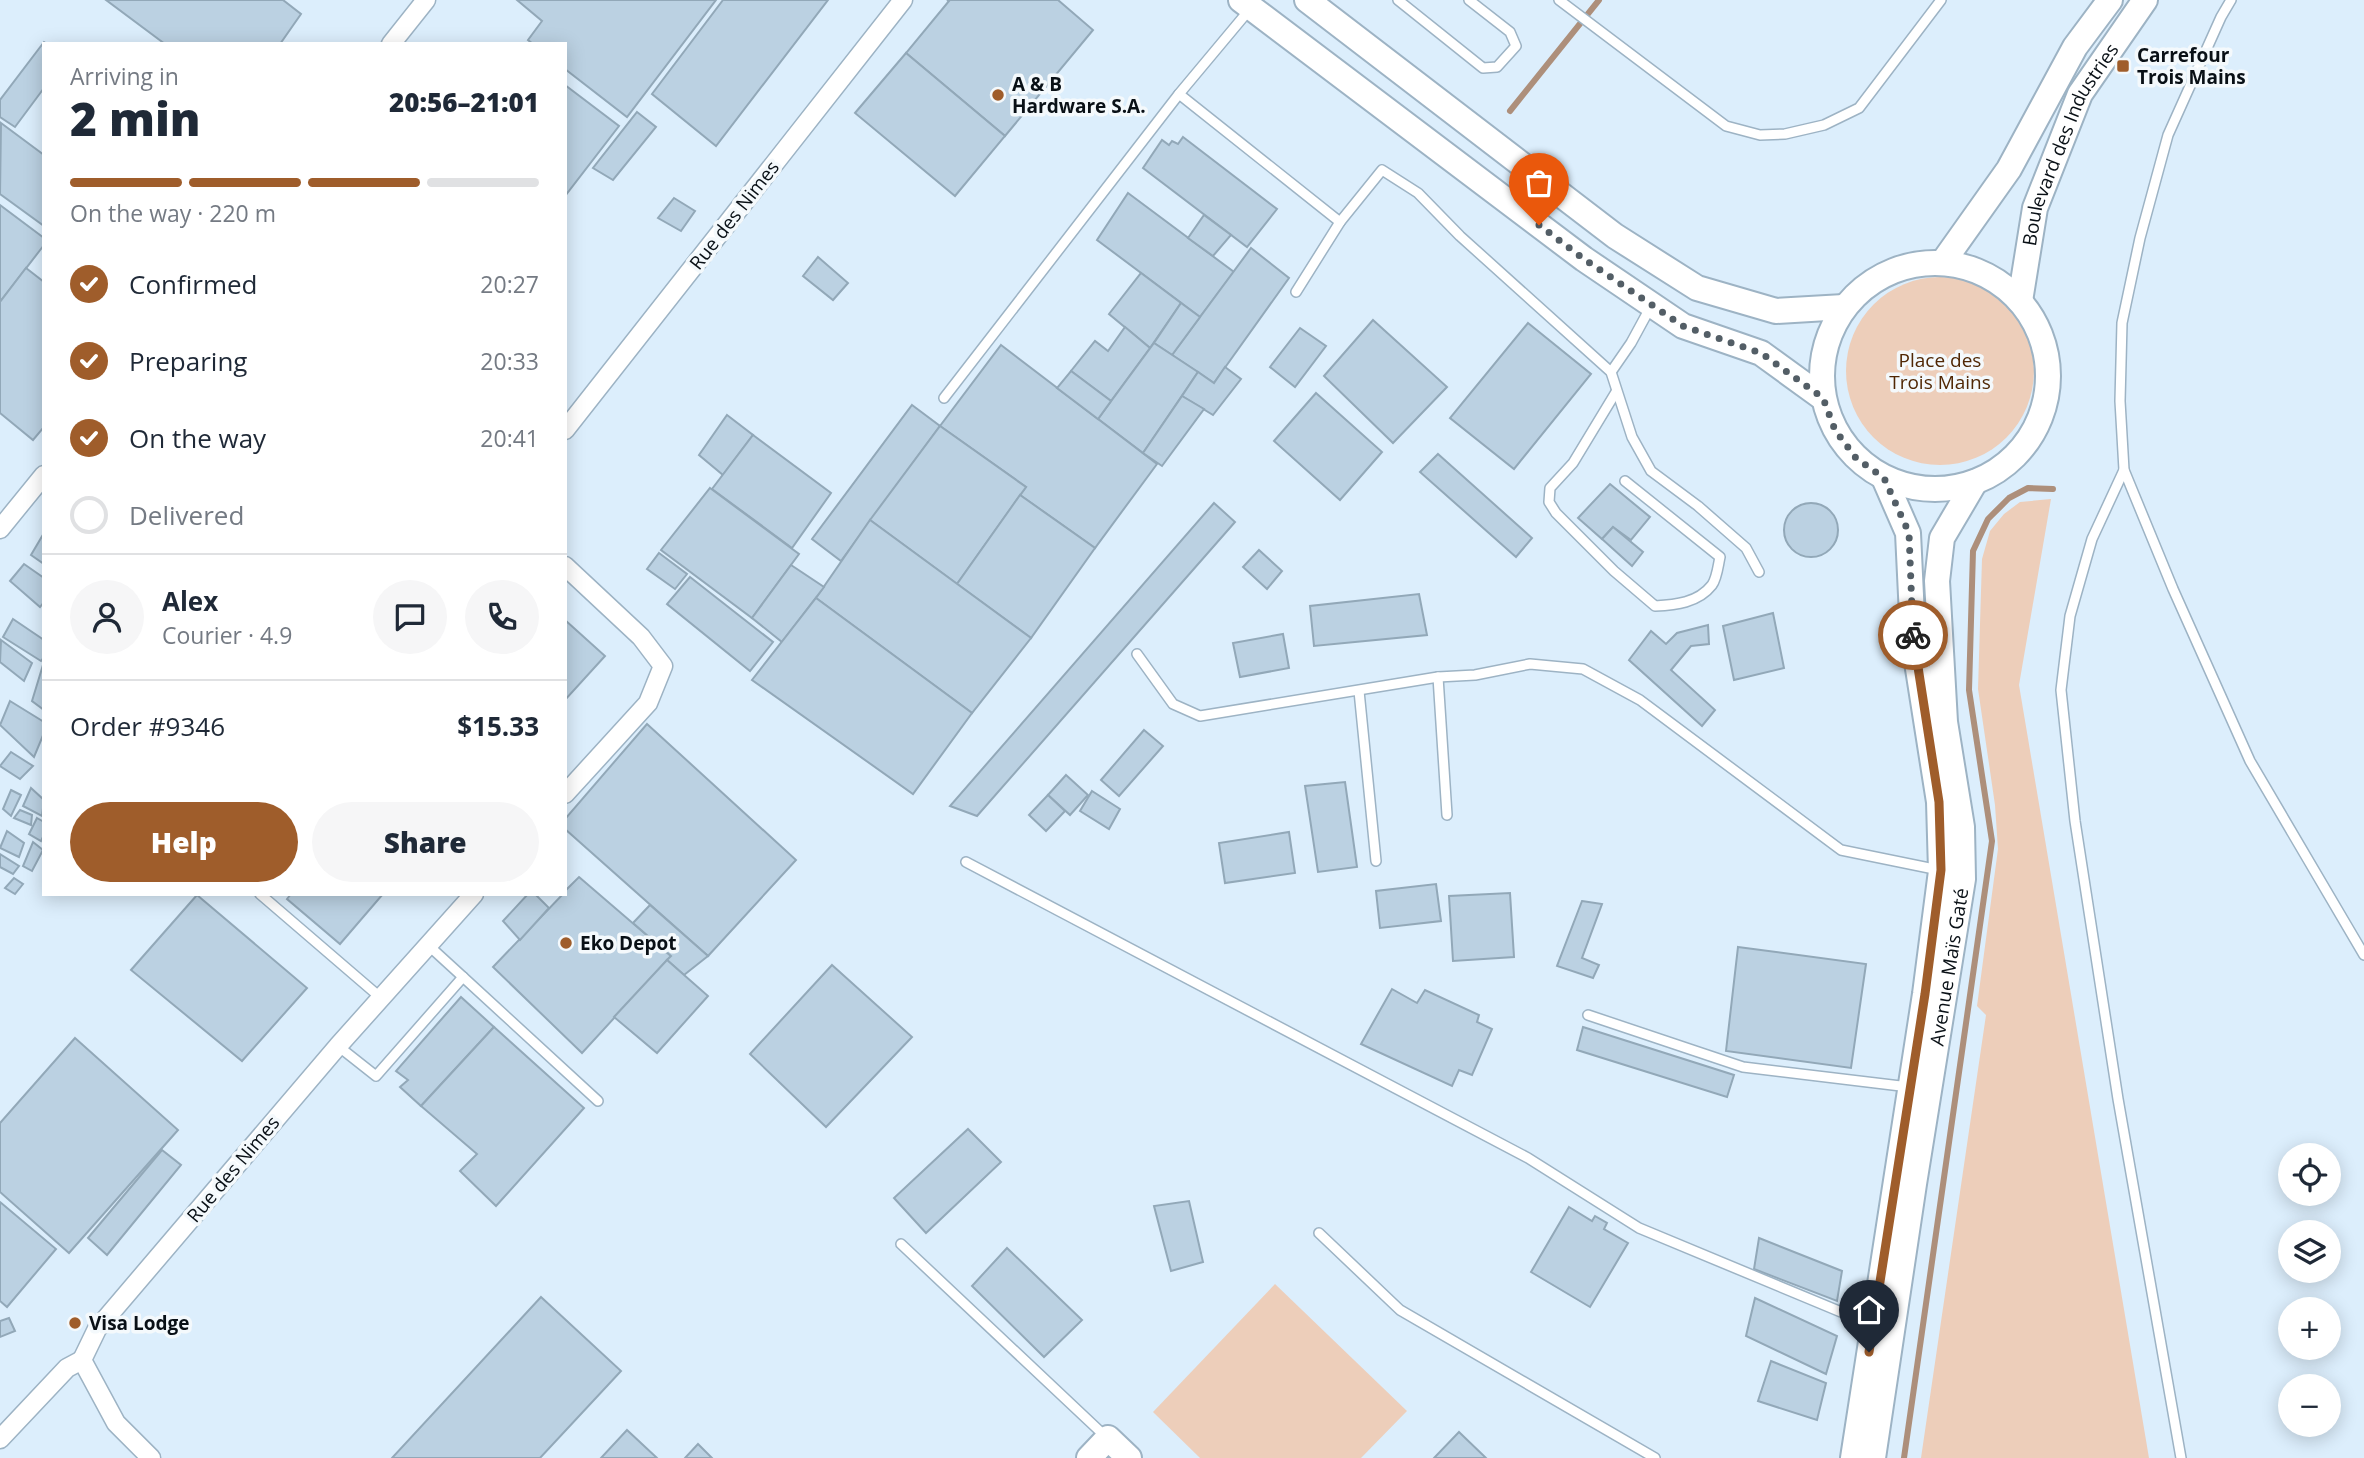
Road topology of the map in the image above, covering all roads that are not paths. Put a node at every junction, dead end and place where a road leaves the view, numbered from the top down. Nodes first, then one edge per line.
1 (426, 0) edge
2 (903, 0) edge
3 (1307, 0) edge
4 (1398, 0) edge
5 (1469, 0) edge
6 (1559, 0) edge
7 (1941, 0) edge
8 (2110, 0) edge
9 (2145, 0) edge
10 (2231, 0) edge
11 (1246, 4) edge
12 (393, 42) edge
13 (1179, 94) junction
14 (1340, 222) junction
15 (1943, 262) junction
16 (1296, 292) dead end
17 (2020, 301) junction
18 (1651, 304) junction
19 (1844, 307) junction
20 (1611, 372) junction
21 (1616, 392) junction
22 (944, 398) dead end
23 (1823, 398) junction
24 (567, 427) edge
25 (2124, 470) junction
26 (42, 477) edge
27 (1884, 478) junction
28 (1625, 481) dead end
29 (1975, 482) junction
30 (0, 529) edge
31 (567, 568) edge
32 (1759, 572) dead end
33 (1137, 654) dead end
34 (1438, 677) junction
35 (1359, 691) junction
36 (567, 792) edge
37 (1447, 815) dead end
38 (1376, 862) dead end
39 (966, 863) dead end
40 (1941, 870) junction
41 (262, 896) edge
42 (472, 896) edge
43 (428, 945) junction
44 (2364, 955) edge
45 (463, 977) junction
46 (381, 998) junction
47 (1588, 1015) dead end
48 (338, 1046) junction
49 (1910, 1087) junction
50 (597, 1101) dead end
51 (1319, 1233) dead end
52 (901, 1244) dead end
53 (1873, 1325) junction
54 (82, 1360) junction
55 (1108, 1438) junction
56 (0, 1439) edge
57 (151, 1458) edge
58 (1089, 1458) edge
59 (1129, 1458) edge
60 (1654, 1458) edge
61 (1853, 1458) edge
62 (1873, 1458) edge
63 (2181, 1458) edge

1 - 12 street
2 - 24 street, Rue des Nimes
3 - 19 main road
4 - 5 lane
6 - 7 lane
8 - 15 main road, Boulevard des Industries
9 - 17 main road, Boulevard des Industries
10 - 25 lane
11 - 13 lane
11 - 18 main road
13 - 14 lane
13 - 22 lane
14 - 16 lane
14 - 20 lane
15 - 17 main road
15 - 19 main road
17 - 29 main road
18 - 20 lane
18 - 23 main road
19 - 23 main road
20 - 21 lane
21 - 28 lane
21 - 32 lane
23 - 27 main road
25 - 44 lane
25 - 63 lane
26 - 30 street
27 - 29 main road
27 - 40 main road, Avenue Maïs Gaté
29 - 62 main road, Avenue Maïs Gaté
31 - 36 street
33 - 35 lane
34 - 35 lane
34 - 37 lane
34 - 40 lane
35 - 38 lane
39 - 53 lane
40 - 49 main road, Avenue Maïs Gaté
41 - 46 lane
42 - 43 street, Rue des Nimes
43 - 45 lane
43 - 46 street, Rue des Nimes
45 - 48 lane
45 - 50 lane
46 - 48 street, Rue des Nimes
47 - 49 lane
48 - 54 street, Rue des Nimes
49 - 53 main road, Avenue Maïs Gaté
51 - 60 lane
52 - 55 lane
53 - 61 main road, Avenue Maïs Gaté
54 - 56 street
54 - 57 street
55 - 58 main road
55 - 59 main road

